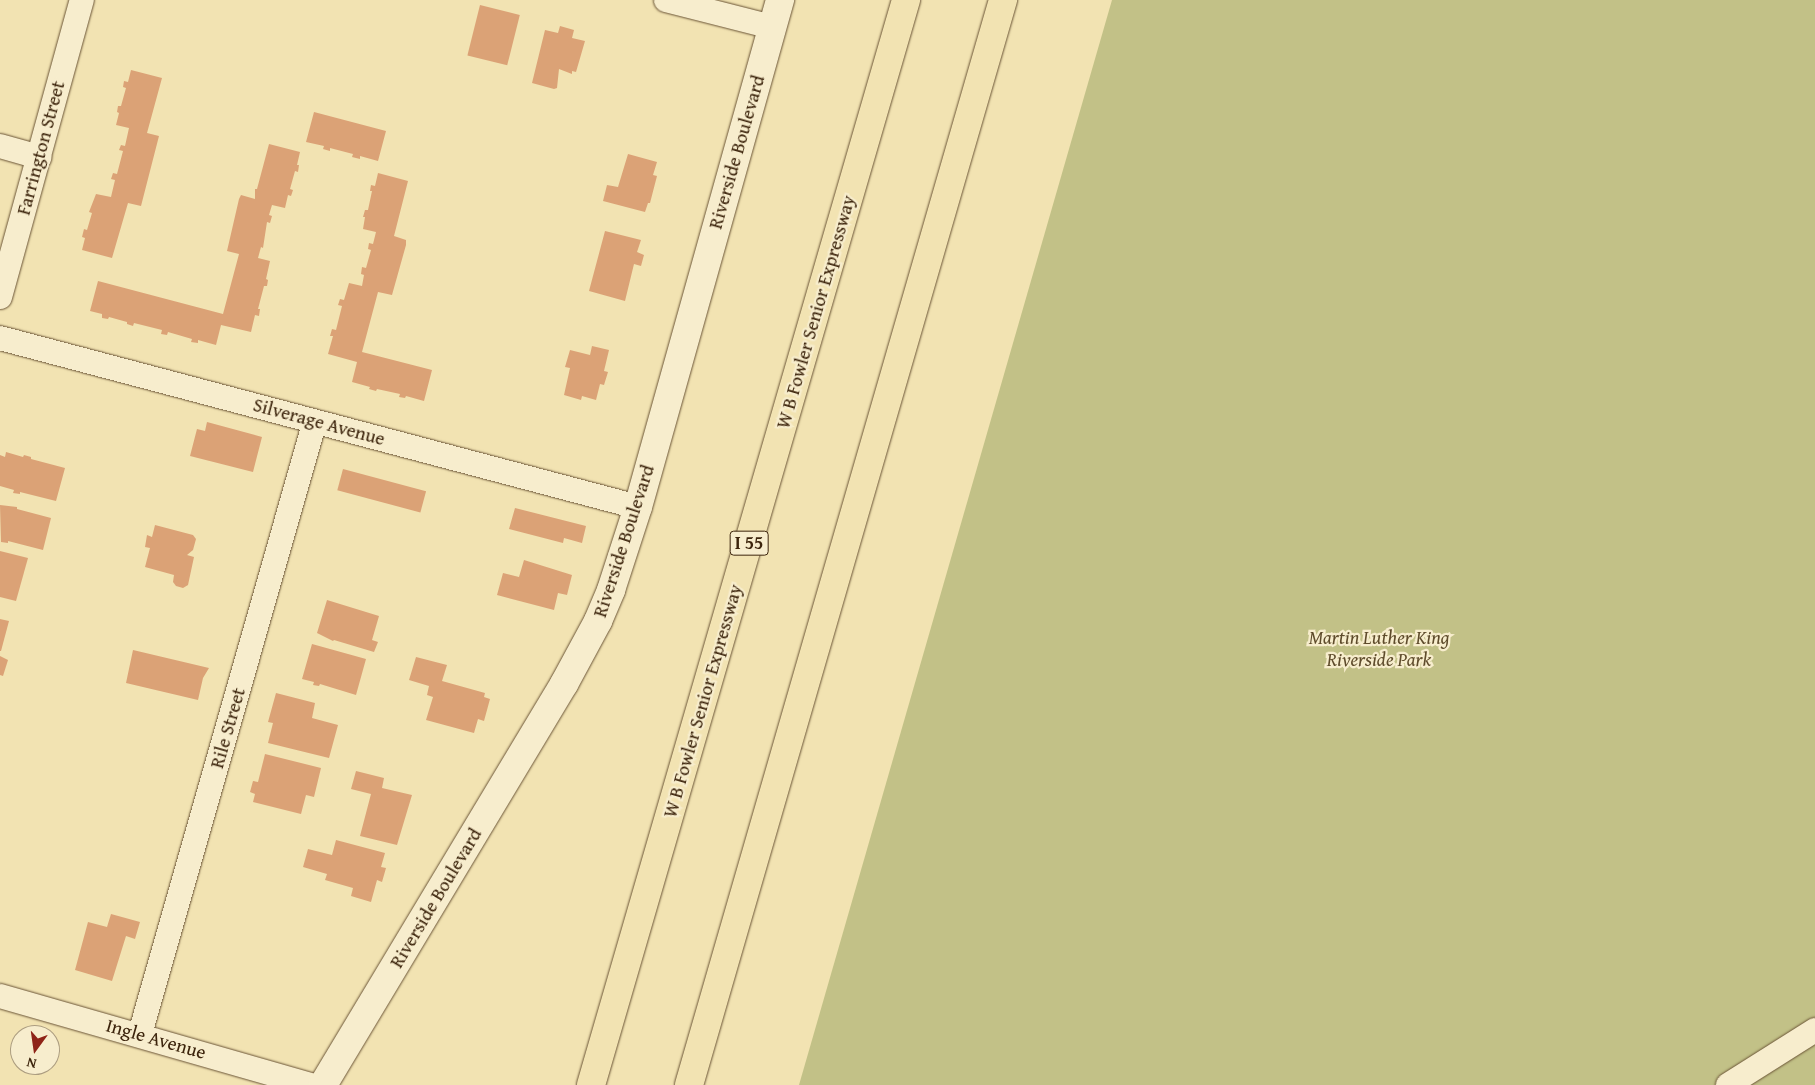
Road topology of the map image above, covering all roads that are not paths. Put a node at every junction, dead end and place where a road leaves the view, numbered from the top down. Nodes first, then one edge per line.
1 (82, 0) edge
2 (666, 0) edge
3 (780, 0) edge
4 (906, 0) edge
5 (1003, 0) edge
6 (772, 28) junction
7 (0, 146) edge
8 (39, 156) junction
9 (0, 297) edge
10 (0, 338) edge
11 (315, 421) junction
12 (638, 507) junction
13 (0, 996) edge
14 (1815, 1030) edge
15 (140, 1034) junction
16 (311, 1085) edge
17 (323, 1085) edge
18 (591, 1085) edge
19 (689, 1085) edge
20 (1728, 1085) edge

1 - 8 street, Farrington Street
2 - 6 street
3 - 6 street, Riverside Boulevard
4 - 18 highway, W B Fowler Senior Expressway / I 55
5 - 19 highway
6 - 12 street, Riverside Boulevard
7 - 8 street
8 - 9 street, Farrington Street
10 - 11 street, Silverage Avenue
11 - 12 street, Silverage Avenue
11 - 15 street, Rile Street
12 - 17 street, Riverside Boulevard
13 - 15 street, Ingle Avenue
14 - 20 street
15 - 16 street, Ingle Avenue

